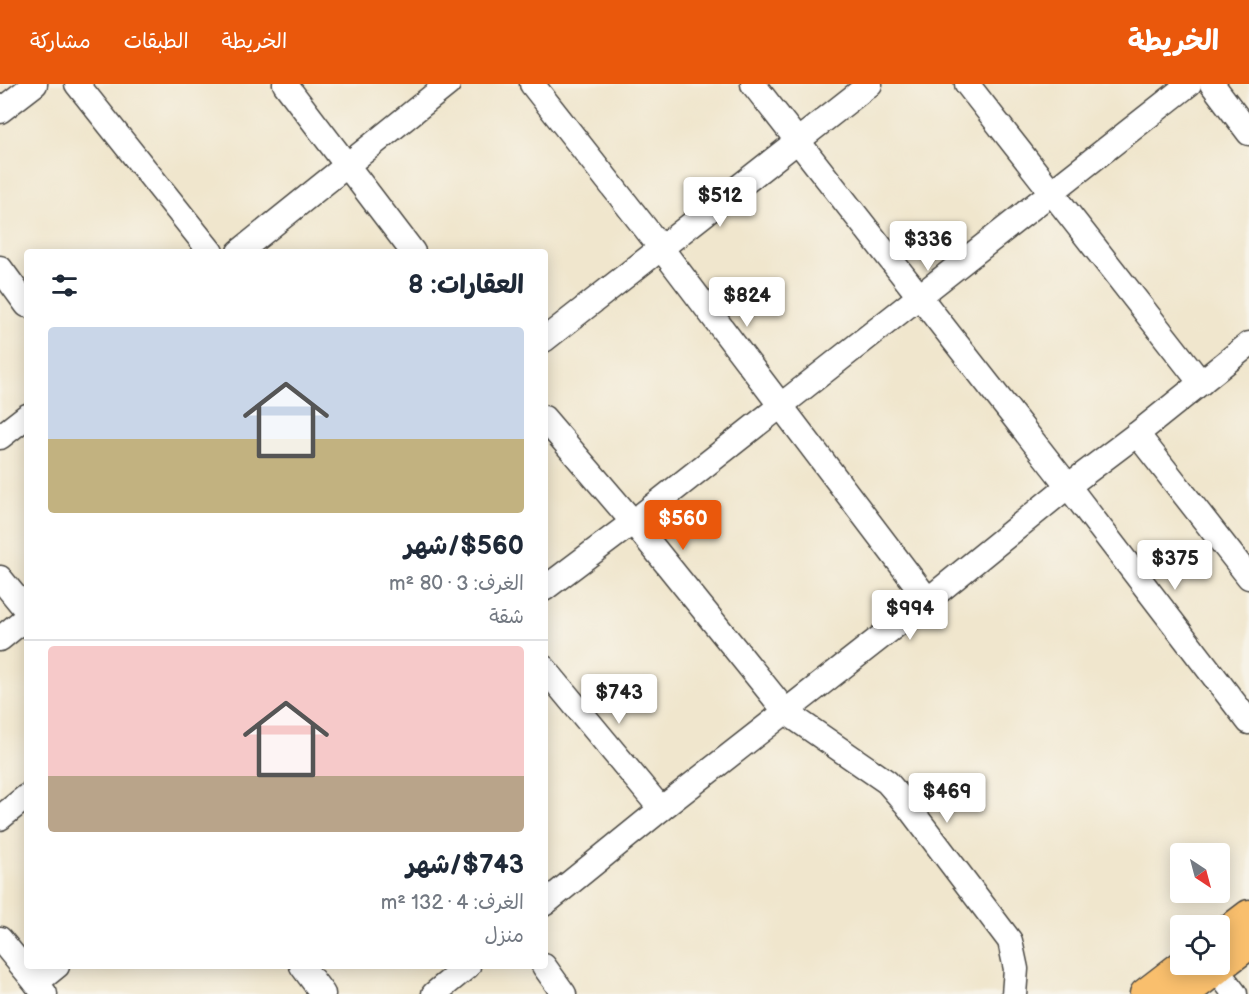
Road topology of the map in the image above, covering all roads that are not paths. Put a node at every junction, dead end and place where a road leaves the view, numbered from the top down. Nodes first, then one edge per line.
1 (35, 84) edge
2 (77, 84) edge
3 (285, 84) edge
4 (448, 84) edge
5 (532, 84) edge
6 (753, 84) edge
7 (870, 84) edge
8 (967, 84) edge
9 (1189, 84) edge
10 (1212, 84) edge
11 (0, 111) edge
12 (1249, 132) edge
13 (797, 141) junction
14 (346, 165) junction
15 (1051, 191) junction
16 (661, 248) junction
17 (208, 249) edge
18 (243, 249) edge
19 (411, 249) edge
20 (0, 268) edge
21 (920, 296) junction
22 (24, 301) edge
23 (548, 337) edge
24 (1249, 344) edge
25 (1201, 382) junction
26 (780, 406) junction
27 (24, 418) edge
28 (548, 423) edge
29 (1137, 434) junction
30 (0, 437) edge
31 (1068, 486) junction
32 (633, 522) junction
33 (1249, 577) edge
34 (0, 578) edge
35 (548, 586) edge
36 (928, 600) junction
37 (24, 606) edge
38 (24, 619) edge
39 (0, 639) edge
40 (548, 673) edge
41 (786, 712) junction
42 (1249, 722) edge
43 (24, 798) edge
44 (661, 809) junction
45 (0, 818) edge
46 (548, 901) edge
47 (1249, 915) edge
48 (1230, 929) edge
49 (0, 939) edge
50 (1249, 944) edge
51 (1230, 958) edge
52 (24, 968) edge
53 (24, 969) edge
54 (55, 969) edge
55 (304, 969) edge
56 (464, 969) edge
57 (546, 969) edge
58 (1170, 975) edge
59 (1208, 975) edge
60 (1221, 975) edge
61 (40, 988) edge
62 (323, 994) edge
63 (434, 994) edge
64 (564, 994) edge
65 (1014, 994) edge
66 (1145, 994) edge
67 (1184, 994) edge
68 (1235, 994) edge

1 - 11 street
2 - 17 street
3 - 14 street
4 - 14 street
5 - 16 street
6 - 13 street
7 - 13 street
8 - 15 street
9 - 15 street
10 - 12 street
13 - 16 street
13 - 21 street
14 - 18 street
14 - 19 street
15 - 21 street
15 - 25 street
16 - 23 street
16 - 26 street
20 - 22 street
21 - 26 street
21 - 31 street
24 - 25 street
25 - 29 street
26 - 32 street
26 - 36 street
27 - 30 street
28 - 32 street
29 - 31 street
29 - 33 street
31 - 36 street
31 - 42 street
32 - 35 street
32 - 41 street
34 - 37 street
36 - 41 street
38 - 39 street
40 - 44 street
41 - 44 street
41 - 65 street
43 - 45 street
44 - 46 street
47 - 48 main road
49 - 52 street
50 - 51 main road
53 - 61 street
54 - 61 street
55 - 62 street
56 - 63 street
57 - 64 street
58 - 66 main road
59 - 67 main road
60 - 68 street

